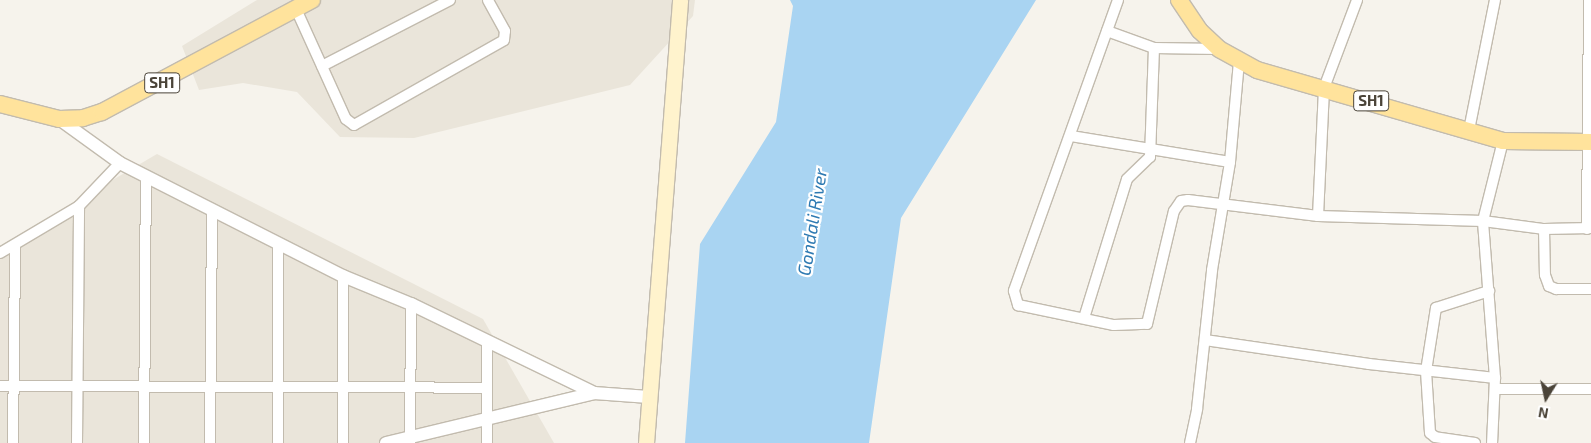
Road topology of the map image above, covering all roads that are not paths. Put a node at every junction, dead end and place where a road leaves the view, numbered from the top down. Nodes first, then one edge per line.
1 (312, 0) edge
2 (450, 0) edge
3 (488, 0) edge
4 (680, 0) edge
5 (1118, 0) edge
6 (1179, 0) edge
7 (1357, 0) edge
8 (1495, 0) edge
9 (1589, 0) edge
10 (296, 9) junction
11 (1107, 31) junction
12 (1154, 48) junction
13 (1219, 50) junction
14 (1239, 62) junction
15 (322, 66) junction
16 (1324, 88) junction
17 (0, 104) edge
18 (59, 119) junction
19 (1469, 130) junction
20 (1071, 136) junction
21 (1503, 141) junction
22 (1589, 142) edge
23 (1152, 150) junction
24 (1230, 162) junction
25 (120, 163) junction
26 (146, 176) junction
27 (1223, 205) junction
28 (79, 206) junction
29 (212, 210) junction
30 (1318, 216) junction
31 (1483, 222) junction
32 (1544, 229) junction
33 (1589, 229) edge
34 (278, 244) junction
35 (15, 245) junction
36 (0, 253) edge
37 (343, 276) junction
38 (1591, 289) edge
39 (1489, 291) junction
40 (411, 304) junction
41 (1084, 318) junction
42 (1205, 340) junction
43 (487, 341) junction
44 (1426, 371) junction
45 (1495, 378) junction
46 (78, 385) junction
47 (0, 386) edge
48 (14, 386) junction
49 (144, 388) junction
50 (211, 388) junction
51 (278, 388) junction
52 (410, 388) junction
53 (487, 388) junction
54 (344, 389) junction
55 (1495, 389) junction
56 (1591, 389) edge
57 (594, 393) junction
58 (649, 397) junction
59 (487, 419) junction
60 (410, 440) edge
61 (13, 443) edge
62 (77, 443) edge
63 (144, 443) edge
64 (210, 443) edge
65 (278, 443) edge
66 (343, 443) edge
67 (386, 443) edge
68 (486, 443) edge
69 (646, 443) edge
70 (1190, 443) edge
71 (1474, 443) edge
72 (1492, 443) edge

1 - 10 main road, SH1
2 - 15 street
3 - 15 street
4 - 58 main road
5 - 11 street
6 - 13 main road, SH1
7 - 16 street
8 - 19 street
9 - 22 street
10 - 15 street
10 - 18 main road, SH1
11 - 12 street
11 - 20 street
12 - 13 street
12 - 23 street
13 - 14 main road, SH1
14 - 16 main road, SH1
14 - 24 street
16 - 19 main road, SH1
16 - 30 street
17 - 18 main road, SH1
18 - 25 street
19 - 21 main road, SH1
20 - 23 street
20 - 41 street
21 - 22 main road, SH1
21 - 31 street
22 - 33 street
23 - 24 street
23 - 41 street
24 - 27 street
25 - 26 street
25 - 28 street
26 - 29 street
26 - 49 street
27 - 30 street
27 - 41 street
27 - 42 street
28 - 35 street
28 - 46 street
29 - 34 street
29 - 50 street
30 - 31 street
31 - 32 street
31 - 39 street
32 - 33 street
32 - 38 street
34 - 37 street
34 - 51 street
35 - 36 street
35 - 48 street
37 - 40 street
37 - 54 street
39 - 44 street
39 - 45 street
40 - 43 street
40 - 52 street
42 - 44 street
42 - 70 street
43 - 53 street
43 - 57 street
44 - 45 street
44 - 71 street
45 - 55 street
46 - 48 street
46 - 49 street
46 - 62 street
47 - 48 street
48 - 61 street
49 - 50 street
49 - 63 street
50 - 51 street
50 - 64 street
51 - 54 street
51 - 65 street
52 - 53 street
52 - 54 street
52 - 60 street
53 - 59 street
54 - 66 street
55 - 56 street
55 - 72 street
57 - 58 street
57 - 59 street
58 - 69 main road
59 - 60 street
59 - 68 street
60 - 67 street

